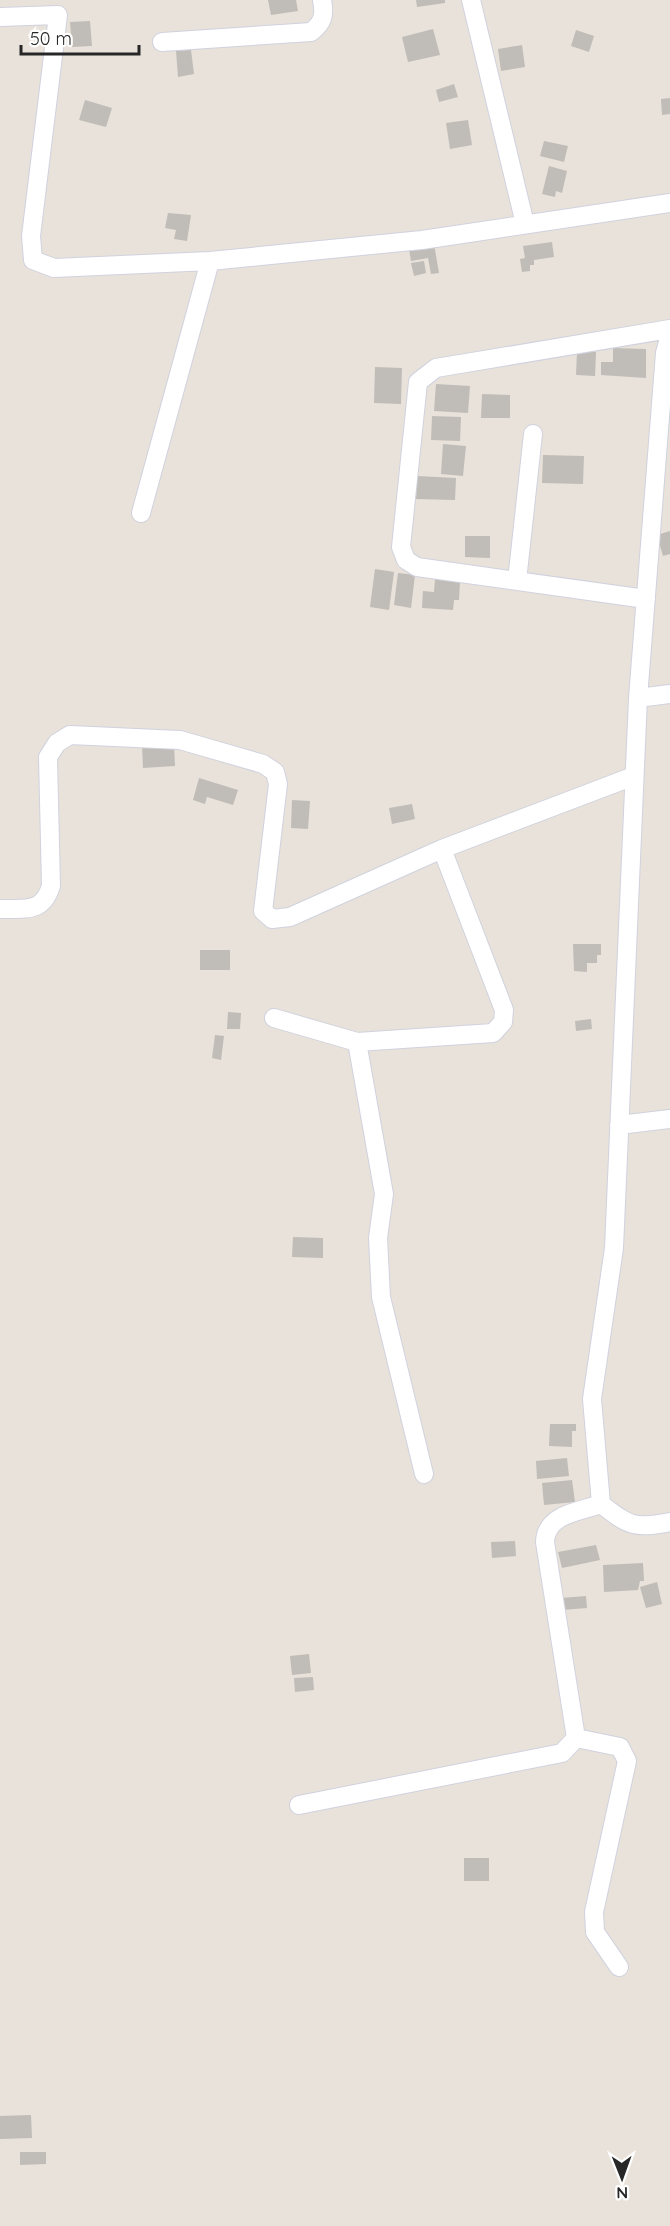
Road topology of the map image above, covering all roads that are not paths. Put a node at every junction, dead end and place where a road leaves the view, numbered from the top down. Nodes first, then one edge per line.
1 (322, 0) edge
2 (471, 0) edge
3 (58, 7) edge
4 (0, 17) edge
5 (162, 42) dead end
6 (670, 203) edge
7 (525, 224) junction
8 (210, 261) junction
9 (670, 329) edge
10 (670, 334) edge
11 (532, 434) dead end
12 (662, 511) edge
13 (141, 513) dead end
14 (517, 581) junction
15 (646, 598) junction
16 (670, 694) edge
17 (638, 698) junction
18 (634, 776) junction
19 (442, 849) junction
20 (0, 909) edge
21 (274, 1018) dead end
22 (357, 1042) junction
23 (670, 1119) edge
24 (619, 1125) junction
25 (424, 1474) dead end
26 (601, 1504) junction
27 (670, 1522) edge
28 (576, 1738) junction
29 (299, 1805) dead end
30 (619, 1967) dead end

1 - 5 street
2 - 7 street
3 - 4 street
3 - 8 street
6 - 7 street
7 - 8 street
8 - 13 street
9 - 14 street
10 - 12 street
11 - 14 street
12 - 15 street
14 - 15 street
15 - 17 street
16 - 17 street
17 - 18 street
18 - 19 street
18 - 24 street
19 - 20 street
19 - 22 street
21 - 22 street
22 - 25 street
23 - 24 street
24 - 26 street
26 - 27 street
26 - 28 street
28 - 29 street
28 - 30 street

